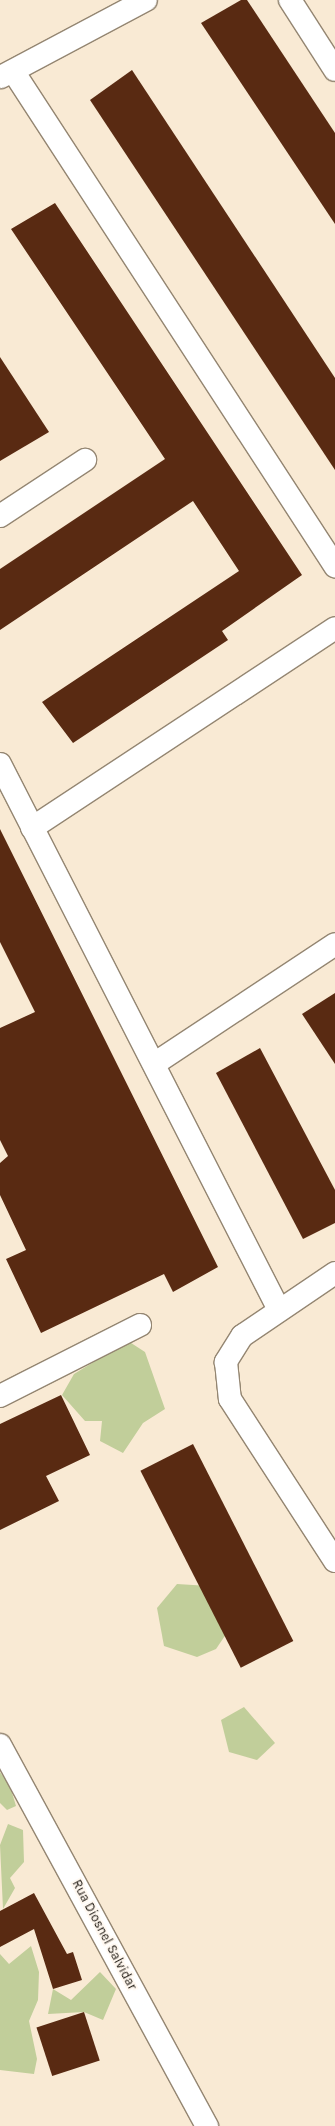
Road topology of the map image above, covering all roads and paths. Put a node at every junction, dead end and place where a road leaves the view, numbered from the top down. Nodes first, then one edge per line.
1 (146, 0) edge
2 (290, 0) edge
3 (335, 70) edge
4 (7, 74) edge
5 (85, 460) dead end
6 (0, 516) edge
7 (335, 566) edge
8 (335, 628) edge
9 (0, 764) edge
10 (32, 828) junction
11 (335, 944) edge
12 (154, 1064) junction
13 (335, 1273) edge
14 (279, 1310) junction
15 (140, 1325) dead end
16 (0, 1396) edge
17 (335, 1561) edge
18 (0, 1745) edge
19 (207, 2126) edge

1 - 4 street
2 - 3 street
4 - 7 street
5 - 6 street
8 - 10 street
9 - 10 street
10 - 12 street
11 - 12 street
12 - 14 street
13 - 14 street
14 - 17 street
15 - 16 street
18 - 19 street, Rua Diosnel Salvidar

